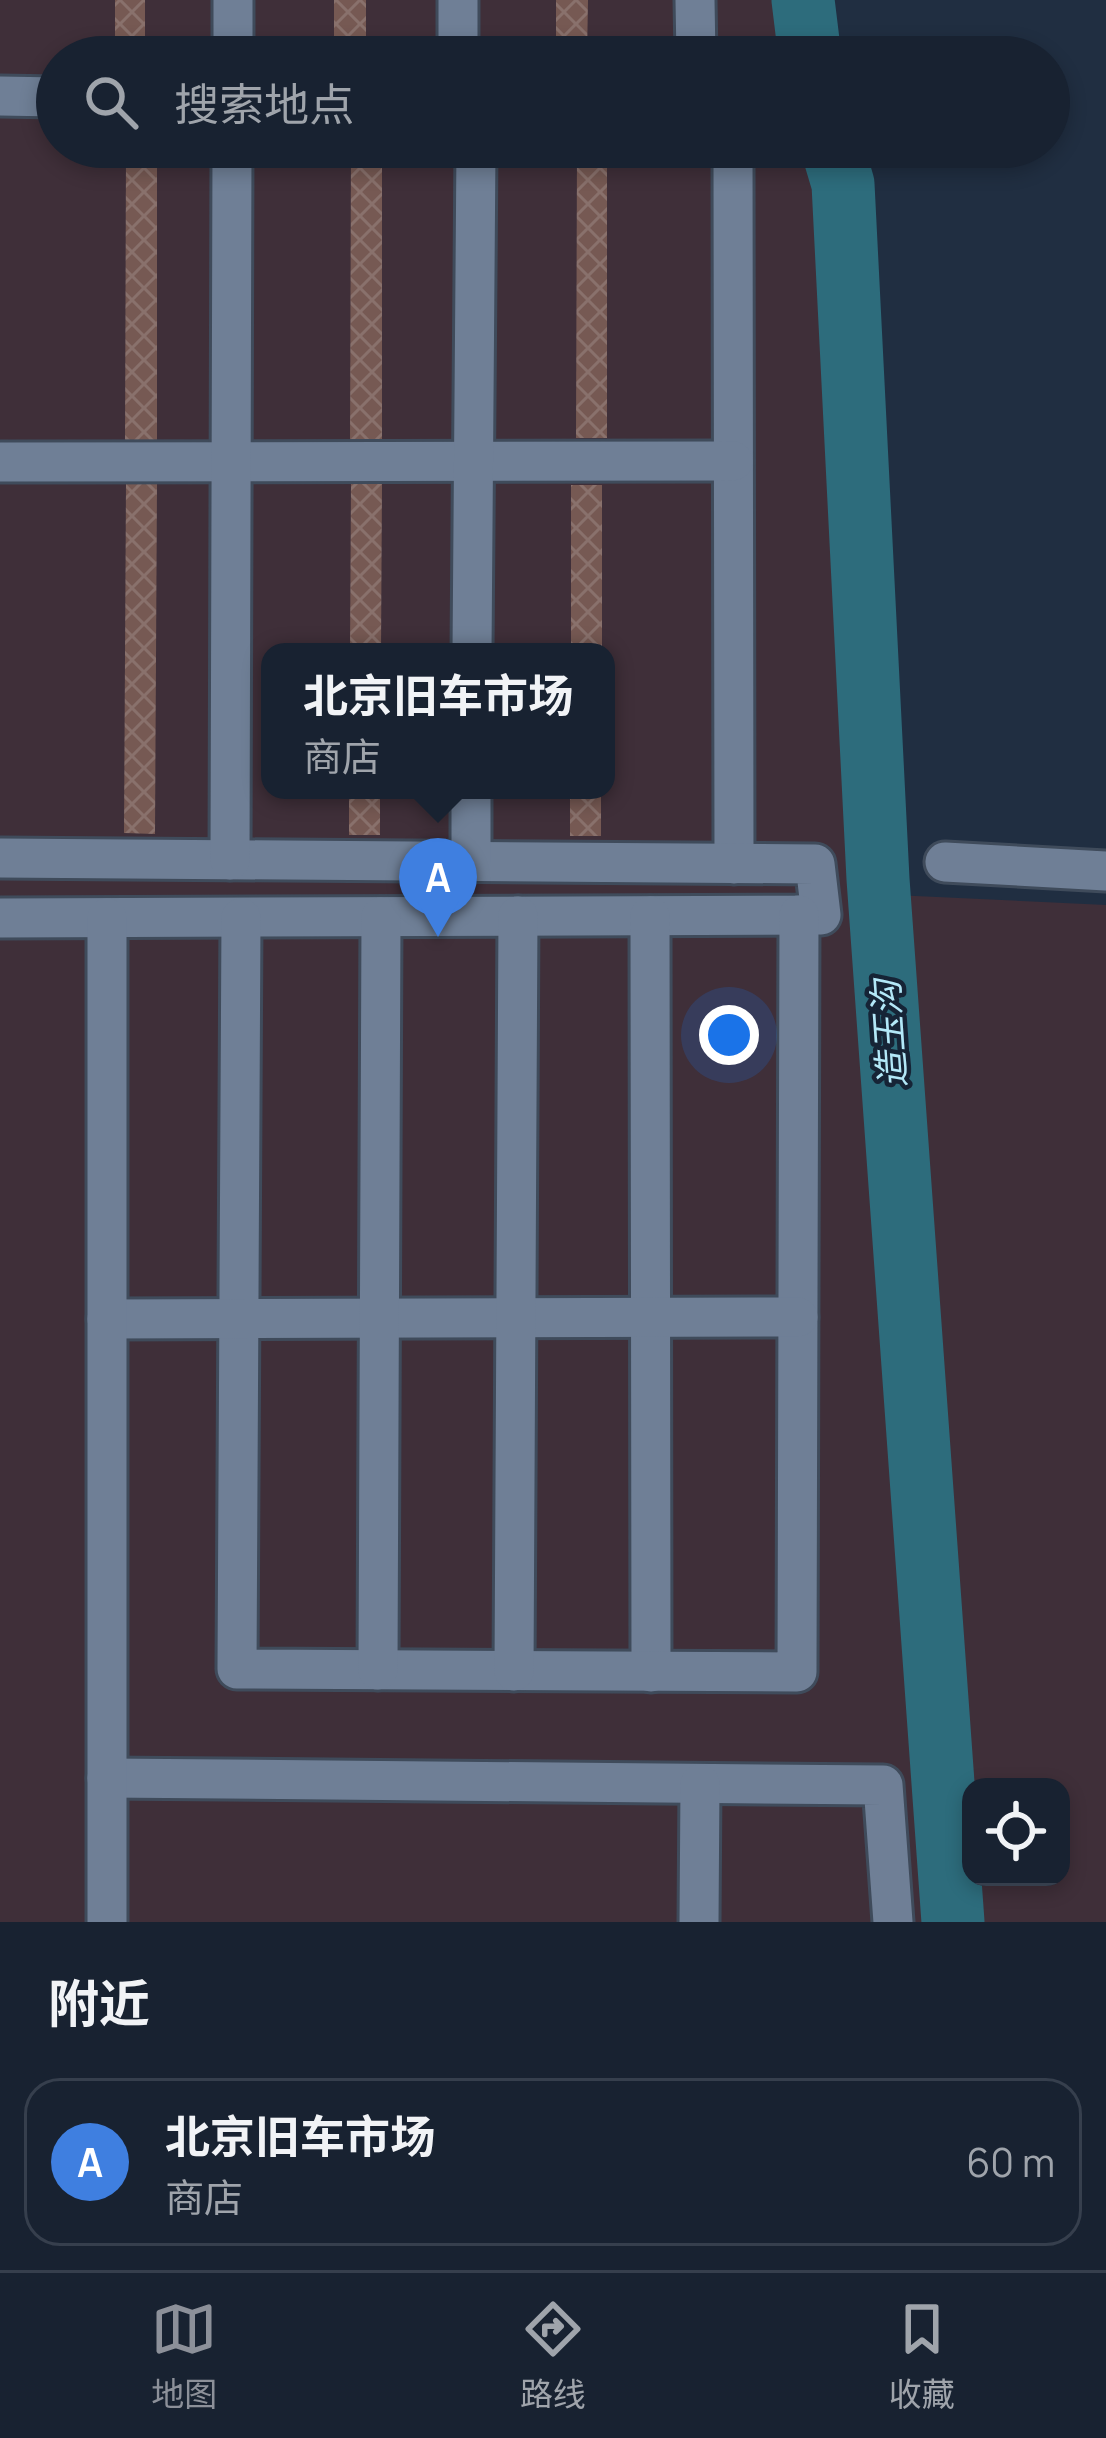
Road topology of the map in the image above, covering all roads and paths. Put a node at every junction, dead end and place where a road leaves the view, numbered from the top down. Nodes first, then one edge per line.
1 (233, 0) edge
2 (458, 0) edge
3 (695, 0) edge
4 (233, 36) edge
5 (458, 36) edge
6 (696, 36) edge
7 (0, 96) edge
8 (36, 97) edge
9 (232, 168) edge
10 (476, 168) edge
11 (733, 168) edge
12 (473, 461) junction
13 (733, 461) junction
14 (0, 462) edge
15 (231, 462) junction
16 (472, 643) edge
17 (471, 799) edge
18 (0, 858) edge
19 (230, 860) junction
20 (471, 862) junction
21 (945, 862) dead end
22 (734, 864) junction
23 (1106, 871) edge
24 (799, 915) junction
25 (518, 916) junction
26 (650, 916) junction
27 (381, 917) junction
28 (107, 918) junction
29 (242, 918) junction
30 (0, 919) edge
31 (650, 1317) junction
32 (797, 1317) junction
33 (379, 1318) junction
34 (516, 1318) junction
35 (107, 1319) junction
36 (239, 1319) junction
37 (378, 1670) junction
38 (514, 1671) junction
39 (651, 1672) junction
40 (107, 1778) junction
41 (700, 1784) junction
42 (107, 1922) edge
43 (699, 1922) edge
44 (892, 1922) edge

1 - 4 street
2 - 5 street
3 - 6 street
7 - 8 street
9 - 15 street
10 - 12 street
11 - 13 street
12 - 13 street
12 - 15 street
12 - 16 street
13 - 22 street
14 - 15 street
15 - 19 street
17 - 20 street
18 - 19 street
19 - 20 street
20 - 22 street
21 - 23 street
22 - 24 street
24 - 26 street
24 - 32 street
25 - 26 street
25 - 27 street
25 - 34 street
26 - 31 street
27 - 29 street
27 - 33 street
28 - 29 street
28 - 30 street
28 - 35 street
29 - 36 street
31 - 32 street
31 - 34 street
31 - 39 street
32 - 39 street
33 - 34 street
33 - 36 street
33 - 37 street
34 - 38 street
35 - 36 street
35 - 40 street
36 - 37 street
37 - 38 street
38 - 39 street
40 - 41 street
40 - 42 street
41 - 43 street
41 - 44 street

